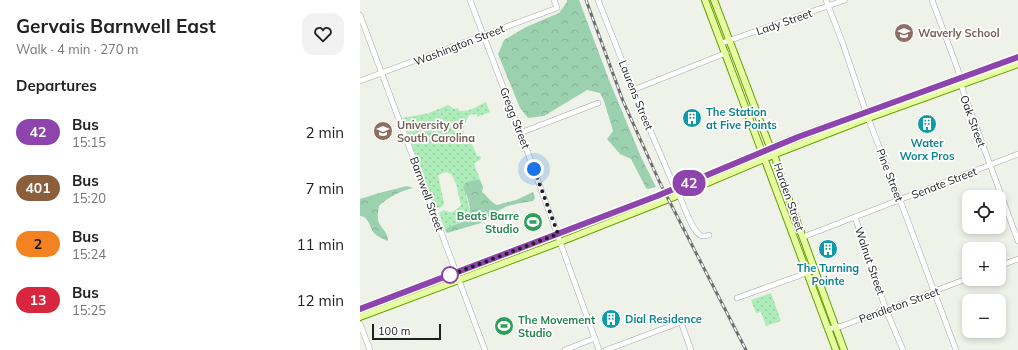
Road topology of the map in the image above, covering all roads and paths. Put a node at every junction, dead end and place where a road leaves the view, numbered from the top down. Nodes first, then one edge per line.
1 (470, 0) edge
2 (554, 0) edge
3 (598, 0) edge
4 (705, 0) edge
5 (714, 0) edge
6 (826, 0) edge
7 (845, 0) edge
8 (932, 0) edge
9 (828, 6) junction
10 (360, 15) edge
11 (483, 35) junction
12 (730, 40) junction
13 (722, 43) junction
14 (726, 53) junction
15 (1018, 57) edge
16 (1018, 64) edge
17 (382, 73) junction
18 (959, 77) junction
19 (360, 82) edge
20 (960, 85) junction
21 (634, 90) junction
22 (598, 103) dead end
23 (867, 115) junction
24 (520, 132) junction
25 (771, 148) junction
26 (763, 152) junction
27 (774, 154) junction
28 (1018, 154) edge
29 (765, 158) junction
30 (989, 165) junction
31 (676, 188) junction
32 (679, 195) junction
33 (900, 200) junction
34 (855, 217) junction
35 (558, 234) junction
36 (709, 235) dead end
37 (802, 237) junction
38 (1018, 241) edge
39 (560, 242) junction
40 (1018, 259) edge
41 (1006, 263) edge
42 (815, 270) junction
43 (807, 272) junction
44 (456, 273) junction
45 (459, 280) junction
46 (962, 281) edge
47 (933, 293) junction
48 (737, 298) dead end
49 (360, 309) edge
50 (886, 310) junction
51 (360, 317) edge
52 (360, 324) edge
53 (836, 328) junction
54 (828, 329) junction
55 (595, 338) junction
56 (370, 350) edge
57 (485, 350) edge
58 (565, 350) edge
59 (599, 350) edge
60 (606, 350) edge
61 (691, 350) edge
62 (836, 350) edge
63 (844, 350) edge
64 (903, 350) edge
65 (956, 350) edge

1 - 11 street, Gregg Street
2 - 11 street, Washington Street
3 - 21 street, Laurens Street
4 - 13 main road, Harden Street
5 - 12 main road, Harden Street
6 - 9 street, Pine Street
7 - 9 street, Lady Street
8 - 18 street, Oak Street
9 - 12 street, Lady Street
9 - 23 street, Pine Street
10 - 17 street, Barnwell Street
11 - 17 street, Washington Street
11 - 24 street, Gregg Street
12 - 13 street, Lady Street
12 - 25 main road, Harden Street
13 - 14 main road, Harden Street
14 - 21 street
14 - 26 main road, Harden Street
15 - 18 main road
16 - 20 main road
17 - 19 street, Washington Street
17 - 44 street, Barnwell Street
18 - 20 street, Oak Street
18 - 23 main road
20 - 23 main road
20 - 30 street, Oak Street
21 - 31 street, Laurens Street
22 - 24 street
23 - 25 main road
23 - 27 main road
23 - 33 street, Pine Street
24 - 35 street, Gregg Street
25 - 26 main road
25 - 27 main road, Harden Street
26 - 29 main road, Harden Street
26 - 31 main road
27 - 29 main road
27 - 37 main road, Harden Street
28 - 30 street, Senate Street
29 - 32 main road
29 - 43 main road, Harden Street
30 - 33 street, Senate Street
30 - 38 street, Oak Street
31 - 35 main road
32 - 36 street
32 - 39 main road
33 - 34 street, Senate Street
33 - 47 street, Pine Street
34 - 37 street, Senate Street
34 - 50 street, Walnut Street
35 - 39 street, Gregg Street
35 - 44 main road
37 - 42 main road, Harden Street
39 - 45 main road
39 - 55 street, Gregg Street
40 - 41 street
42 - 43 street
42 - 53 main road, Harden Street
43 - 48 street
43 - 54 main road, Harden Street
44 - 45 street, Barnwell Street
44 - 49 main road
45 - 51 main road
45 - 57 street, Barnwell Street
46 - 47 street, Pendleton Street
47 - 50 street, Pendleton Street
47 - 65 street, Pine Street
50 - 53 street, Pendleton Street
50 - 64 street, Walnut Street
52 - 56 street
53 - 54 street, Pendleton Street
53 - 63 main road, Harden Street
54 - 62 main road, Harden Street
55 - 58 street
55 - 59 street, Gregg Street
60 - 61 street

